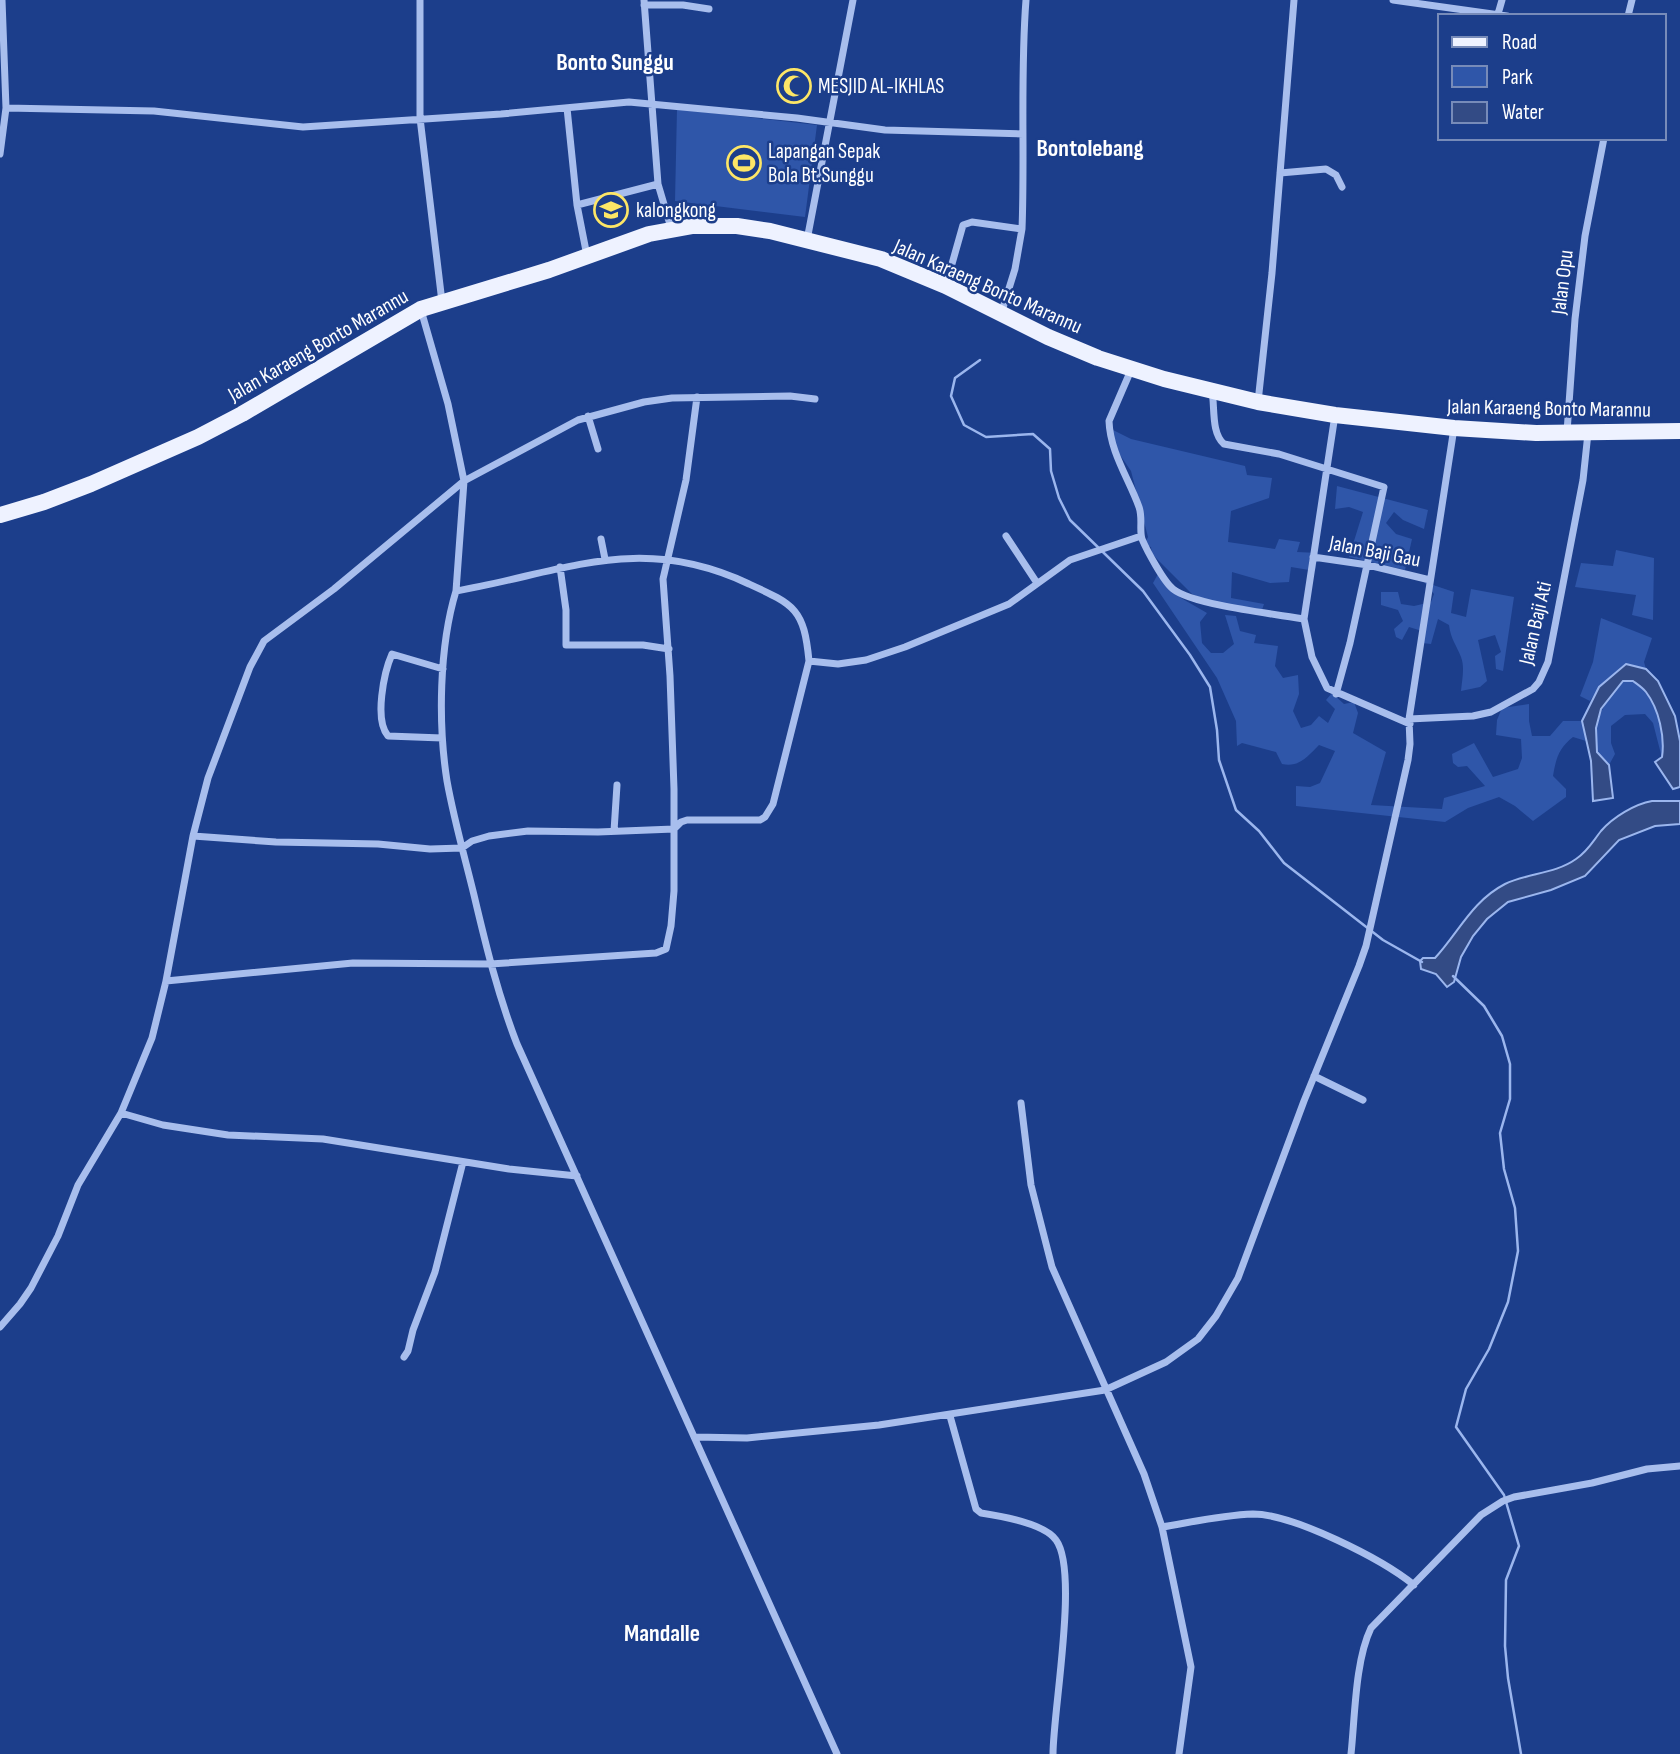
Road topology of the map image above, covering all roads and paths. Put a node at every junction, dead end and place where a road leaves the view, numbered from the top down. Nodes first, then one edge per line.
1 (2, 0) edge
2 (420, 0) edge
3 (853, 0) edge
4 (1026, 0) edge
5 (1294, 0) edge
6 (1393, 0) edge
7 (644, 2) edge
8 (709, 9) dead end
9 (1496, 14) edge
10 (651, 104) junction
11 (6, 108) junction
12 (567, 108) junction
13 (420, 118) junction
14 (829, 123) junction
15 (1023, 134) junction
16 (1604, 140) edge
17 (0, 154) edge
18 (1280, 173) junction
19 (658, 184) junction
20 (1342, 187) dead end
21 (577, 205) junction
22 (671, 229) junction
23 (1022, 229) junction
24 (807, 240) junction
25 (587, 256) junction
26 (946, 286) junction
27 (442, 302) junction
28 (421, 309) junction
29 (1001, 315) junction
30 (1130, 370) junction
31 (1212, 391) junction
32 (696, 397) junction
33 (815, 399) dead end
34 (1258, 402) junction
35 (1335, 415) junction
36 (589, 416) junction
37 (1454, 428) junction
38 (1680, 431) edge
39 (1567, 432) junction
40 (1588, 433) junction
41 (598, 449) dead end
42 (1328, 469) junction
43 (464, 481) junction
44 (0, 515) edge
45 (1006, 536) dead end
46 (1141, 536) junction
47 (601, 539) dead end
48 (1313, 557) junction
49 (667, 558) junction
50 (605, 559) junction
51 (1367, 565) junction
52 (560, 567) junction
53 (1430, 579) junction
54 (1038, 583) junction
55 (456, 591) junction
56 (1304, 619) junction
57 (669, 649) junction
58 (809, 661) junction
59 (443, 669) junction
60 (1336, 694) junction
61 (1409, 722) junction
62 (442, 737) junction
63 (617, 785) dead end
64 (674, 829) junction
65 (614, 831) junction
66 (193, 836) junction
67 (462, 848) junction
68 (489, 964) junction
69 (166, 981) junction
70 (1314, 1076) junction
71 (1363, 1100) dead end
72 (1021, 1103) dead end
73 (121, 1113) junction
74 (463, 1162) junction
75 (577, 1176) junction
76 (0, 1327) edge
77 (404, 1357) dead end
78 (1105, 1390) junction
79 (950, 1416) junction
80 (695, 1437) junction
81 (1680, 1466) edge
82 (1162, 1527) junction
83 (1414, 1585) junction
84 (837, 1754) edge
85 (1053, 1754) edge
86 (1179, 1754) edge
87 (1351, 1754) edge

1 - 11 street
2 - 13 street
3 - 14 street
4 - 15 street
5 - 18 street
6 - 9 street
7 - 8 street
7 - 10 street
10 - 12 street
10 - 14 street
10 - 19 street
11 - 13 street
11 - 17 street
12 - 13 street
12 - 21 street
13 - 27 street
14 - 15 street
14 - 24 street
15 - 23 street
16 - 39 street, Jalan Opu
18 - 20 street
18 - 34 street
19 - 21 street
19 - 22 street
21 - 25 street
22 - 24 main road, Jalan Karaeng Bonto Marannu
22 - 25 main road, Jalan Karaeng Bonto Marannu
23 - 26 street
23 - 29 street
24 - 26 main road, Jalan Karaeng Bonto Marannu
25 - 27 main road, Jalan Karaeng Bonto Marannu
26 - 29 main road, Jalan Karaeng Bonto Marannu
27 - 28 main road, Jalan Karaeng Bonto Marannu
28 - 43 street
28 - 44 main road, Jalan Karaeng Bonto Marannu
29 - 30 main road, Jalan Karaeng Bonto Marannu
30 - 31 main road, Jalan Karaeng Bonto Marannu
30 - 46 street
31 - 34 main road, Jalan Karaeng Bonto Marannu
31 - 42 street
32 - 33 street
32 - 36 street
32 - 49 street
34 - 35 main road, Jalan Karaeng Bonto Marannu
35 - 37 main road, Jalan Karaeng Bonto Marannu
35 - 42 street
36 - 41 street
36 - 43 street
37 - 39 main road, Jalan Karaeng Bonto Marannu
37 - 53 street
38 - 40 main road, Jalan Karaeng Bonto Marannu
39 - 40 main road, Jalan Karaeng Bonto Marannu
40 - 61 street, Jalan Baji Ati
42 - 48 street
42 - 51 street
43 - 55 street
43 - 66 street
45 - 54 street
46 - 54 street
46 - 56 street
47 - 50 street
48 - 51 street, Jalan Baji Gau
48 - 56 street
49 - 50 street
49 - 57 street
49 - 58 street
50 - 52 street
51 - 53 street, Jalan Baji Gau
51 - 60 street
52 - 55 street
52 - 57 street
53 - 61 street
54 - 58 street
55 - 59 street
56 - 60 street
57 - 64 street
58 - 64 street
59 - 62 street
59 - 62 street
60 - 61 street
61 - 70 street
62 - 67 street
63 - 65 street
64 - 65 street
64 - 68 street
65 - 67 street
66 - 67 street
66 - 69 street
67 - 68 street
68 - 69 street
68 - 75 street
69 - 73 street
70 - 71 street
70 - 78 street
72 - 78 street
73 - 74 street
73 - 76 street
74 - 75 street
74 - 77 street
75 - 80 street
78 - 79 street
78 - 82 street
79 - 80 street
79 - 85 street
80 - 84 street
81 - 83 street
82 - 83 street
82 - 86 street
83 - 87 street

